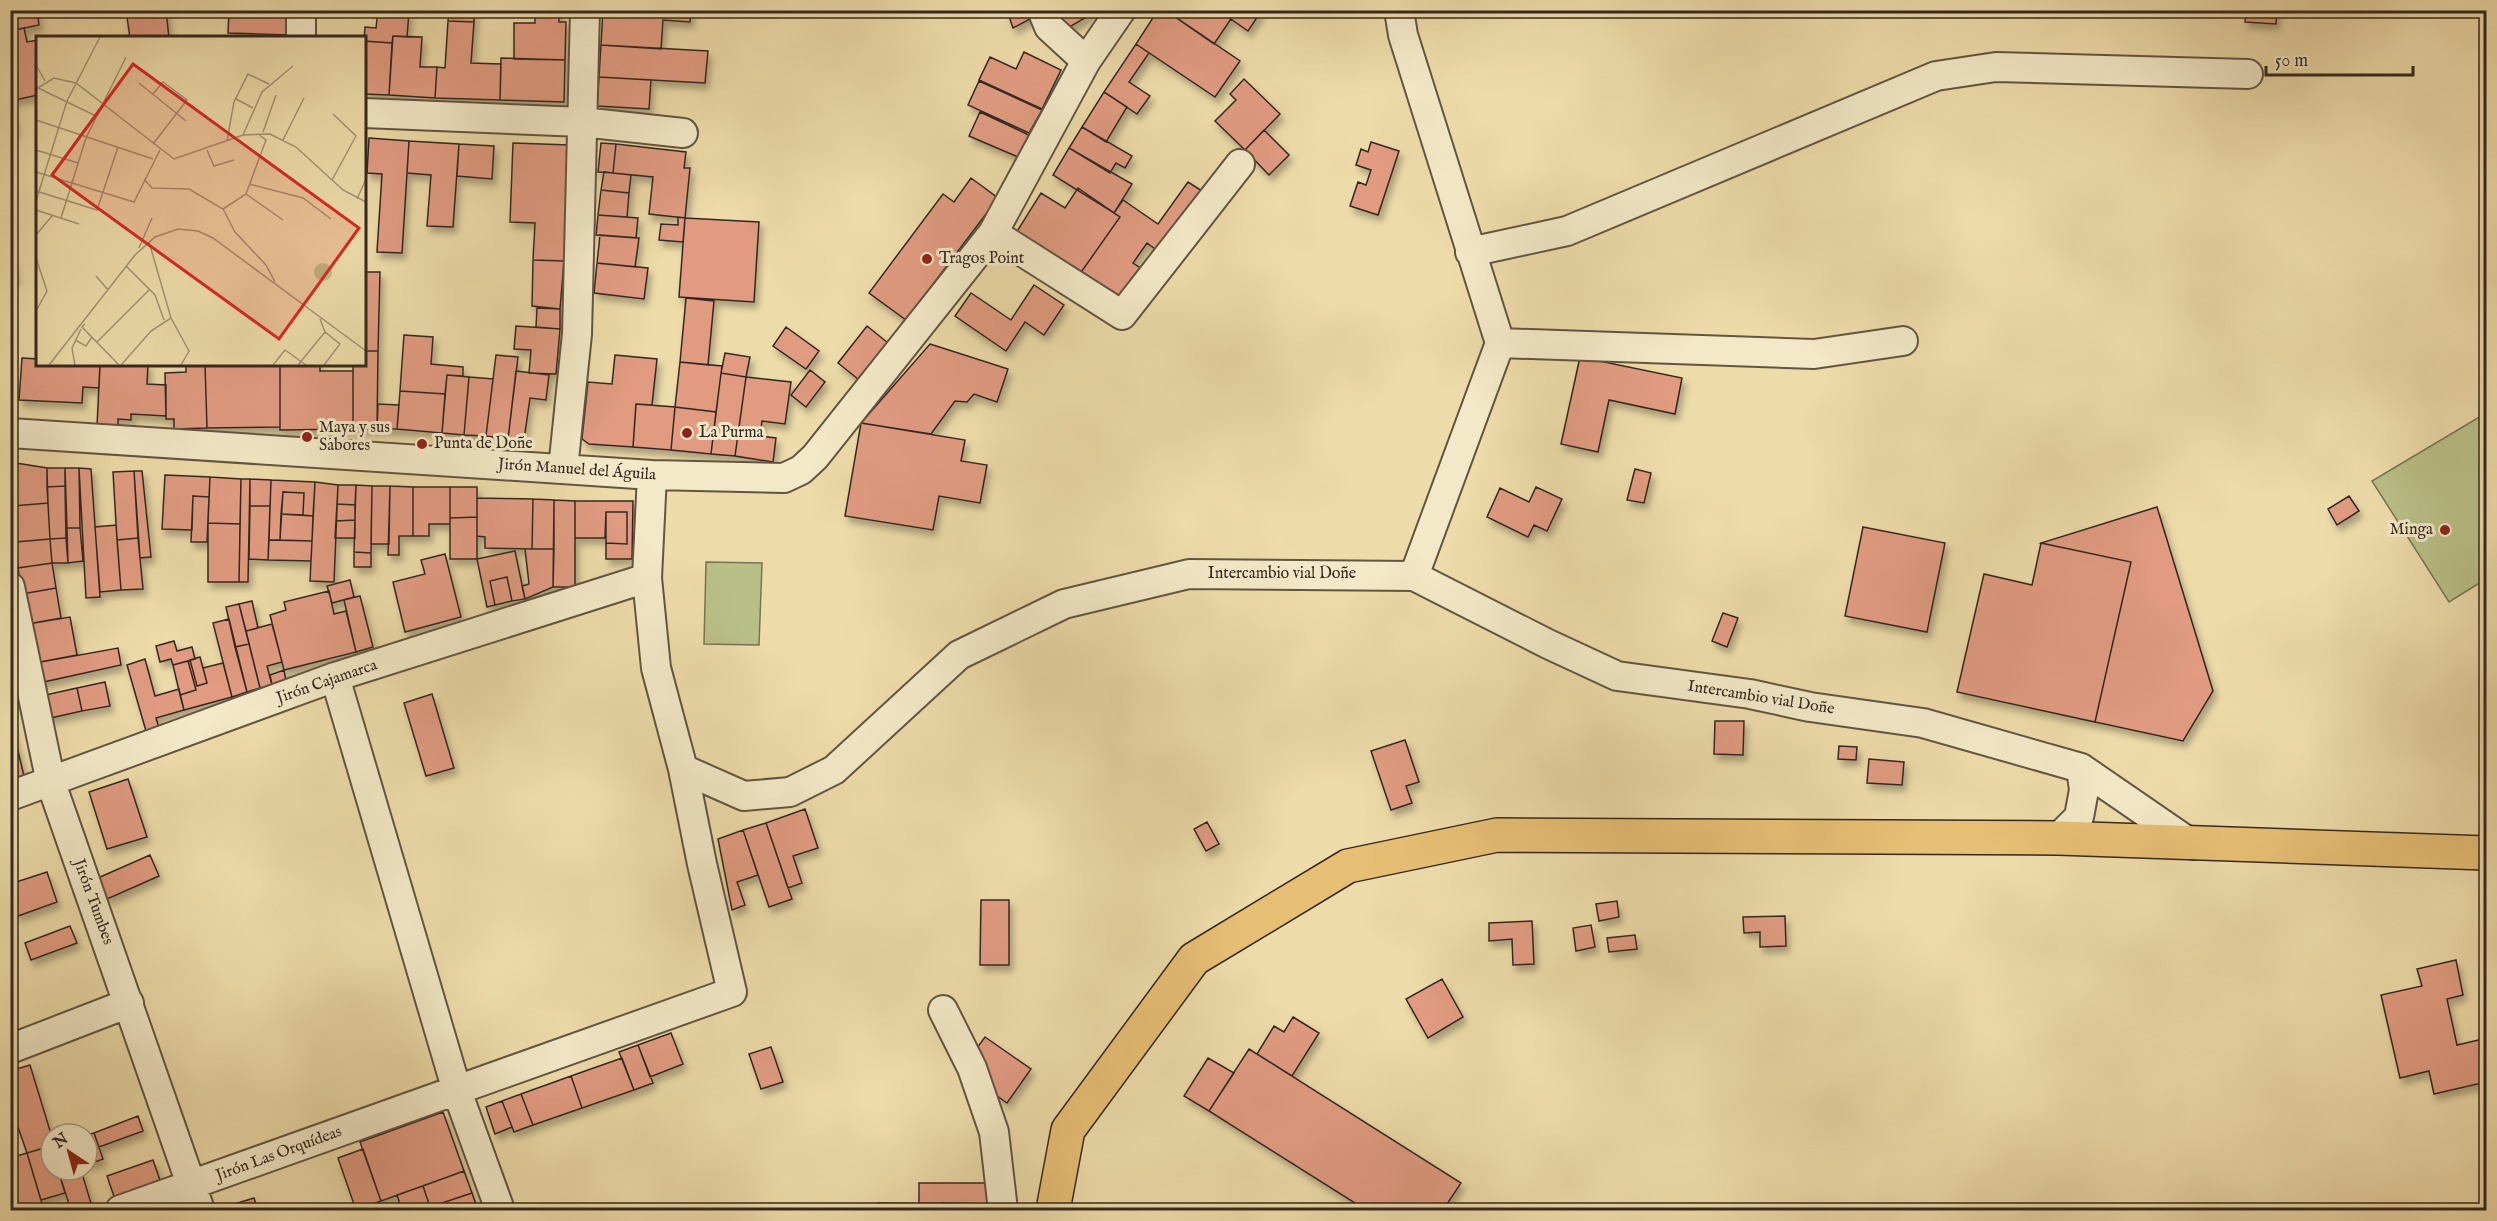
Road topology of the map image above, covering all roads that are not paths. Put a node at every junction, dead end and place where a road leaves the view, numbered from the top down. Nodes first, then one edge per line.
1 (301, 10) edge
2 (585, 10) edge
3 (1042, 10) edge
4 (1121, 10) edge
5 (1399, 10) edge
6 (301, 36) edge
7 (1086, 61) junction
8 (2248, 74) dead end
9 (366, 112) edge
10 (582, 122) junction
11 (683, 133) dead end
12 (1240, 164) dead end
13 (993, 233) junction
14 (1470, 252) junction
15 (1903, 341) dead end
16 (1500, 343) junction
17 (10, 434) edge
18 (563, 469) junction
19 (652, 475) junction
20 (1414, 576) junction
21 (647, 579) junction
22 (10, 587) edge
23 (335, 677) junction
24 (683, 768) junction
25 (2081, 768) junction
26 (51, 783) junction
27 (10, 796) edge
28 (2058, 838) junction
29 (2193, 845) junction
30 (2487, 853) edge
31 (129, 1003) junction
32 (943, 1010) dead end
33 (10, 1049) edge
34 (447, 1094) junction
35 (196, 1198) edge
36 (1059, 1208) edge
37 (120, 1210) edge
38 (500, 1210) edge
39 (1003, 1210) edge

1 - 6 street
2 - 10 street
3 - 7 street
4 - 7 street
5 - 14 street
7 - 13 street
8 - 14 street
9 - 10 street
10 - 11 street
10 - 18 street
12 - 13 street
13 - 19 street, Jirón Manuel del Águila
14 - 16 street
15 - 16 street
16 - 20 street
17 - 18 street, Jirón Manuel del Águila
18 - 19 street, Jirón Manuel del Águila
19 - 21 street
20 - 24 street, Intercambio vial Doñe
20 - 25 street, Intercambio vial Doñe
21 - 23 street, Jirón Cajamarca
21 - 24 street
22 - 26 street, Jirón Tumbes
23 - 26 street, Jirón Cajamarca
23 - 34 street
24 - 34 street, Jirón Las Orquídeas
25 - 28 street
25 - 29 street, Intercambio vial Doñe
26 - 27 street, Jirón Cajamarca
26 - 31 street, Jirón Tumbes
28 - 29 highway
28 - 36 highway
29 - 30 highway
31 - 33 street
31 - 35 street, Jirón Tumbes
32 - 39 street
34 - 35 street, Jirón Las Orquídeas
34 - 38 street
35 - 37 street, Jirón Las Orquídeas

